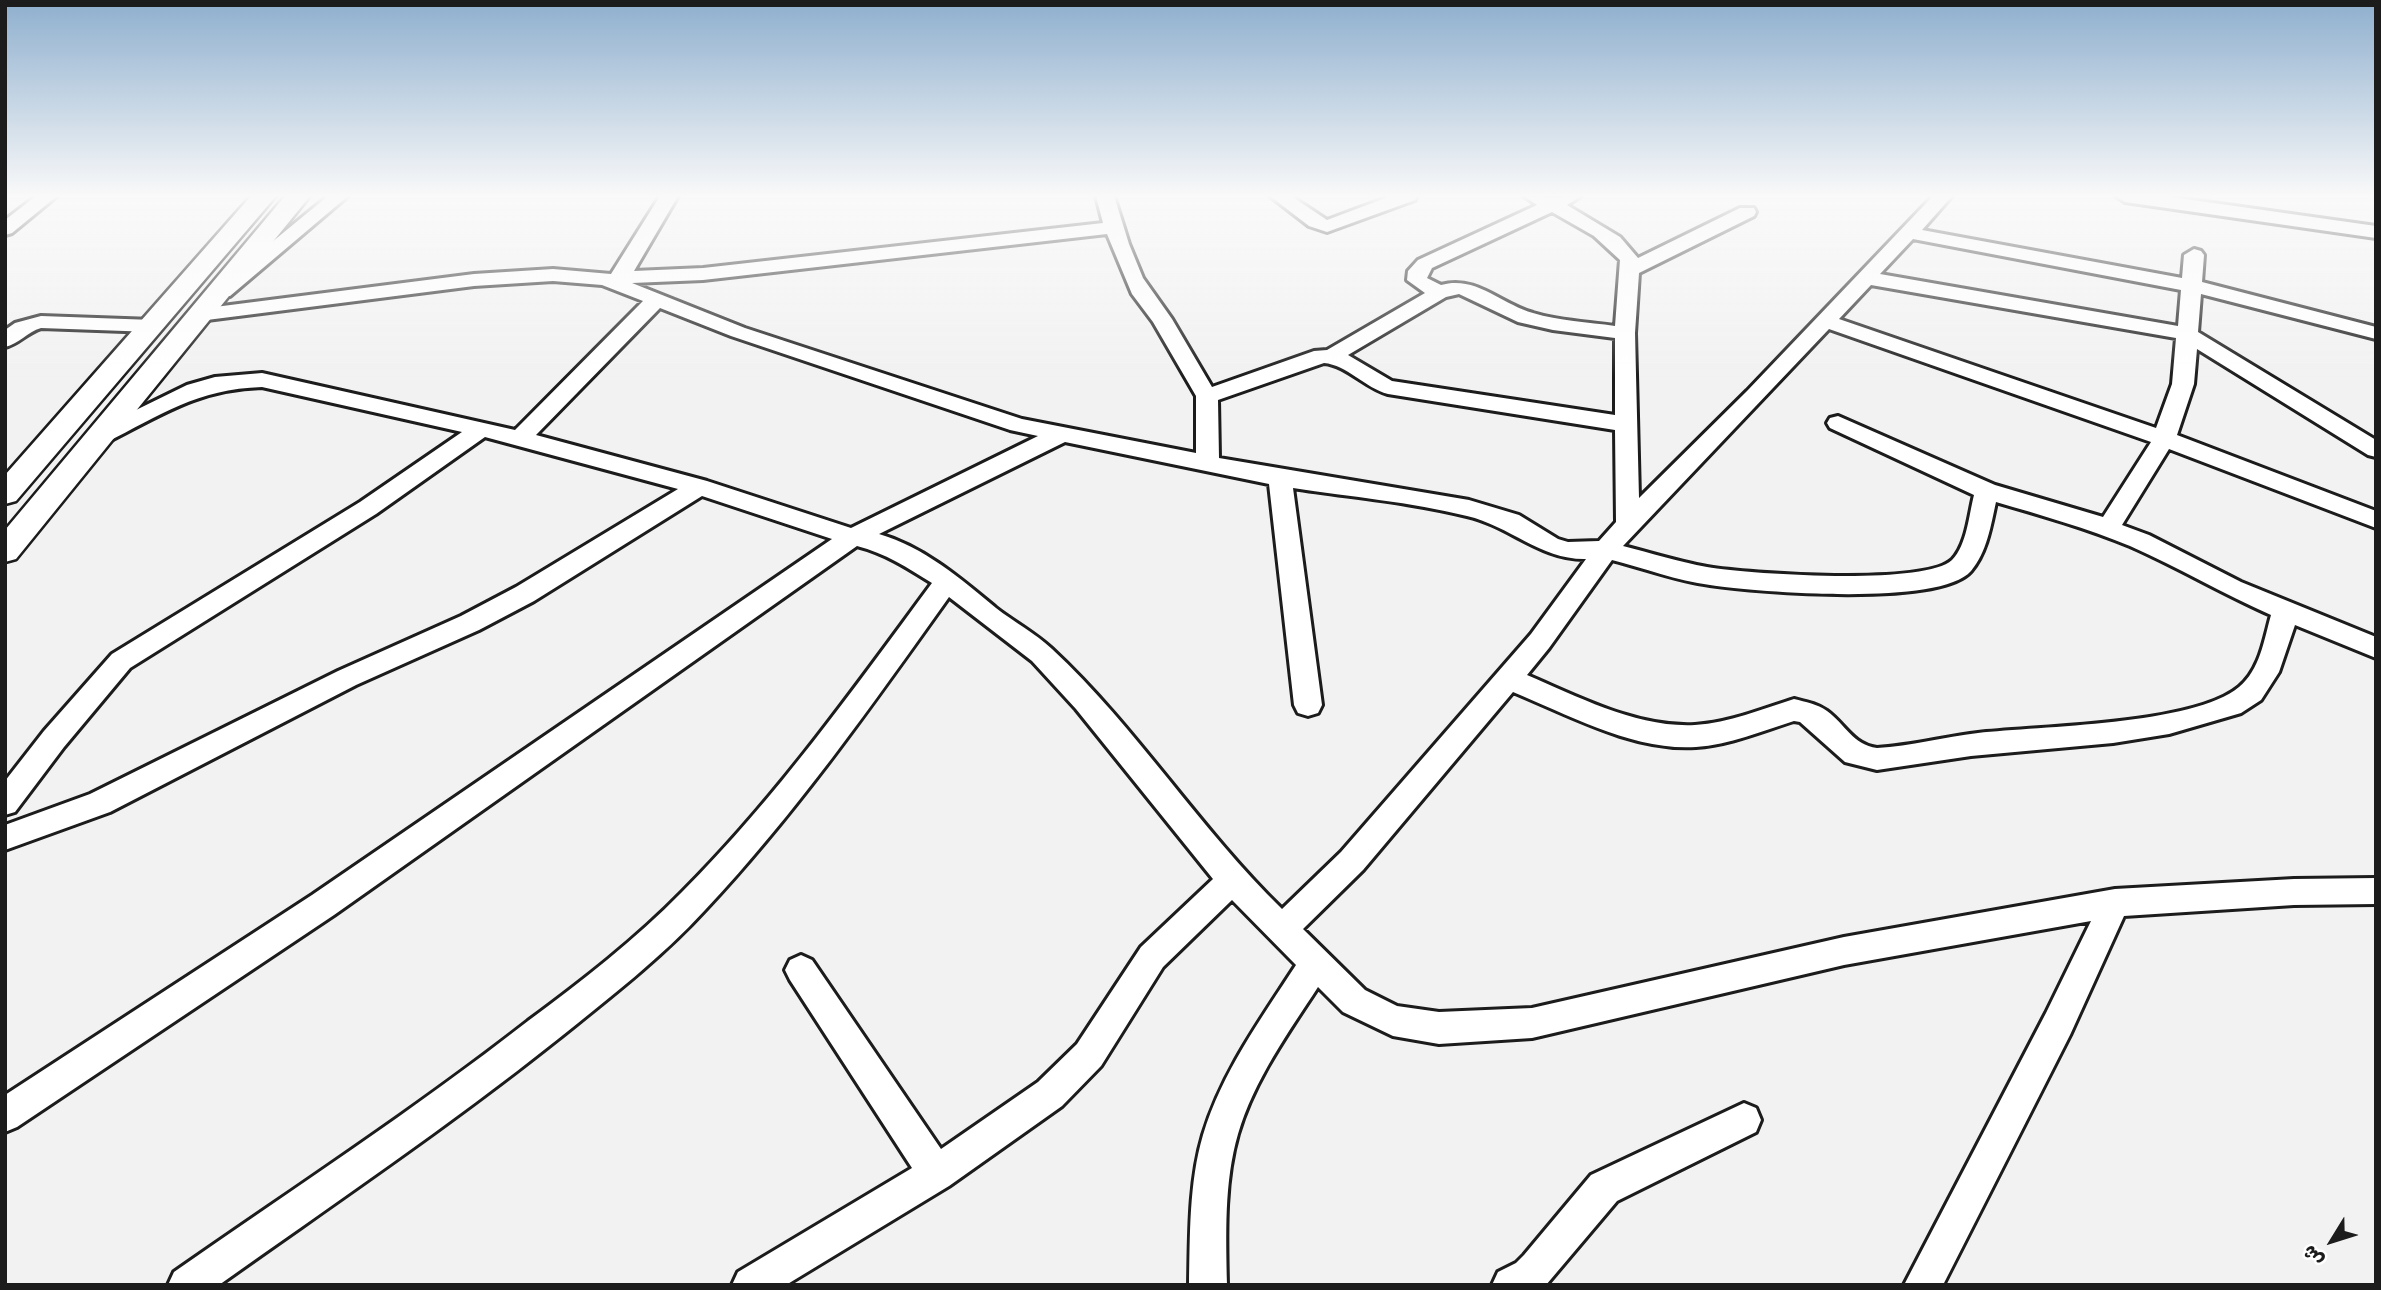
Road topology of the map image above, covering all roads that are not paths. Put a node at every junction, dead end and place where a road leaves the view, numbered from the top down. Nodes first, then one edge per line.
1 (213, 256) edge
2 (248, 256) edge
3 (267, 256) edge
4 (632, 256) edge
5 (862, 256) edge
6 (1123, 256) edge
7 (1439, 256) edge
8 (1627, 256) edge
9 (1658, 256) edge
10 (1887, 256) edge
11 (2035, 256) edge
12 (2194, 256) edge
13 (1632, 269) junction
14 (1867, 278) junction
15 (618, 280) junction
16 (2191, 285) junction
17 (1439, 293) junction
18 (656, 300) junction
19 (202, 311) junction
20 (1826, 321) junction
21 (153, 326) junction
22 (1625, 333) junction
23 (2187, 334) junction
24 (2376, 334) edge
25 (5, 341) edge
26 (1332, 356) junction
27 (1207, 396) junction
28 (1838, 423) dead end
29 (1626, 424) junction
30 (483, 428) junction
31 (1060, 435) junction
32 (520, 438) junction
33 (97, 439) junction
34 (2164, 439) junction
35 (2376, 450) edge
36 (1207, 464) junction
37 (1280, 478) junction
38 (699, 487) junction
39 (1987, 491) junction
40 (5, 494) edge
41 (2376, 520) edge
42 (1629, 524) junction
43 (2108, 528) junction
44 (853, 537) junction
45 (1606, 550) junction
46 (5, 551) edge
47 (947, 581) junction
48 (2285, 612) junction
49 (2376, 648) edge
50 (1507, 678) junction
51 (1308, 705) dead end
52 (5, 803) edge
53 (5, 838) edge
54 (1232, 880) junction
55 (2376, 891) edge
56 (2115, 903) junction
57 (1281, 930) junction
58 (1315, 963) junction
59 (801, 970) dead end
60 (5, 1115) edge
61 (1744, 1120) dead end
62 (936, 1173) junction
63 (187, 1285) edge
64 (751, 1285) edge
65 (1208, 1285) edge
66 (1511, 1285) edge
67 (1923, 1285) edge

1 - 21 main road
2 - 19 main road
3 - 19 street
4 - 15 street
5 - 15 street
6 - 27 street
7 - 17 street
8 - 13 street
9 - 13 street
10 - 14 street
11 - 16 street
12 - 16 street
13 - 22 street
14 - 20 street
14 - 23 street
15 - 18 street
15 - 19 street
16 - 23 street
16 - 24 street
17 - 22 street
17 - 26 street
18 - 31 street
18 - 32 street
19 - 33 main road
20 - 34 street
20 - 42 street
21 - 25 street
21 - 40 main road
22 - 29 street
23 - 34 street
23 - 35 street
26 - 27 street
26 - 29 street
27 - 36 street
28 - 39 street
29 - 42 street
30 - 32 street
30 - 33 street
30 - 52 street
31 - 36 street
31 - 44 street
32 - 38 street
33 - 46 main road
34 - 41 street
34 - 43 street
36 - 37 street
37 - 45 street
37 - 51 street
38 - 44 street
38 - 53 street
39 - 43 street
39 - 45 street
42 - 45 street
43 - 48 street
44 - 47 street
44 - 60 street
45 - 50 street
47 - 54 street
47 - 63 street
48 - 49 street
48 - 50 street
50 - 57 street
54 - 57 street
54 - 62 street
55 - 56 street
56 - 58 street
56 - 67 street
57 - 58 street
58 - 65 street
59 - 62 street
61 - 66 street
62 - 64 street

